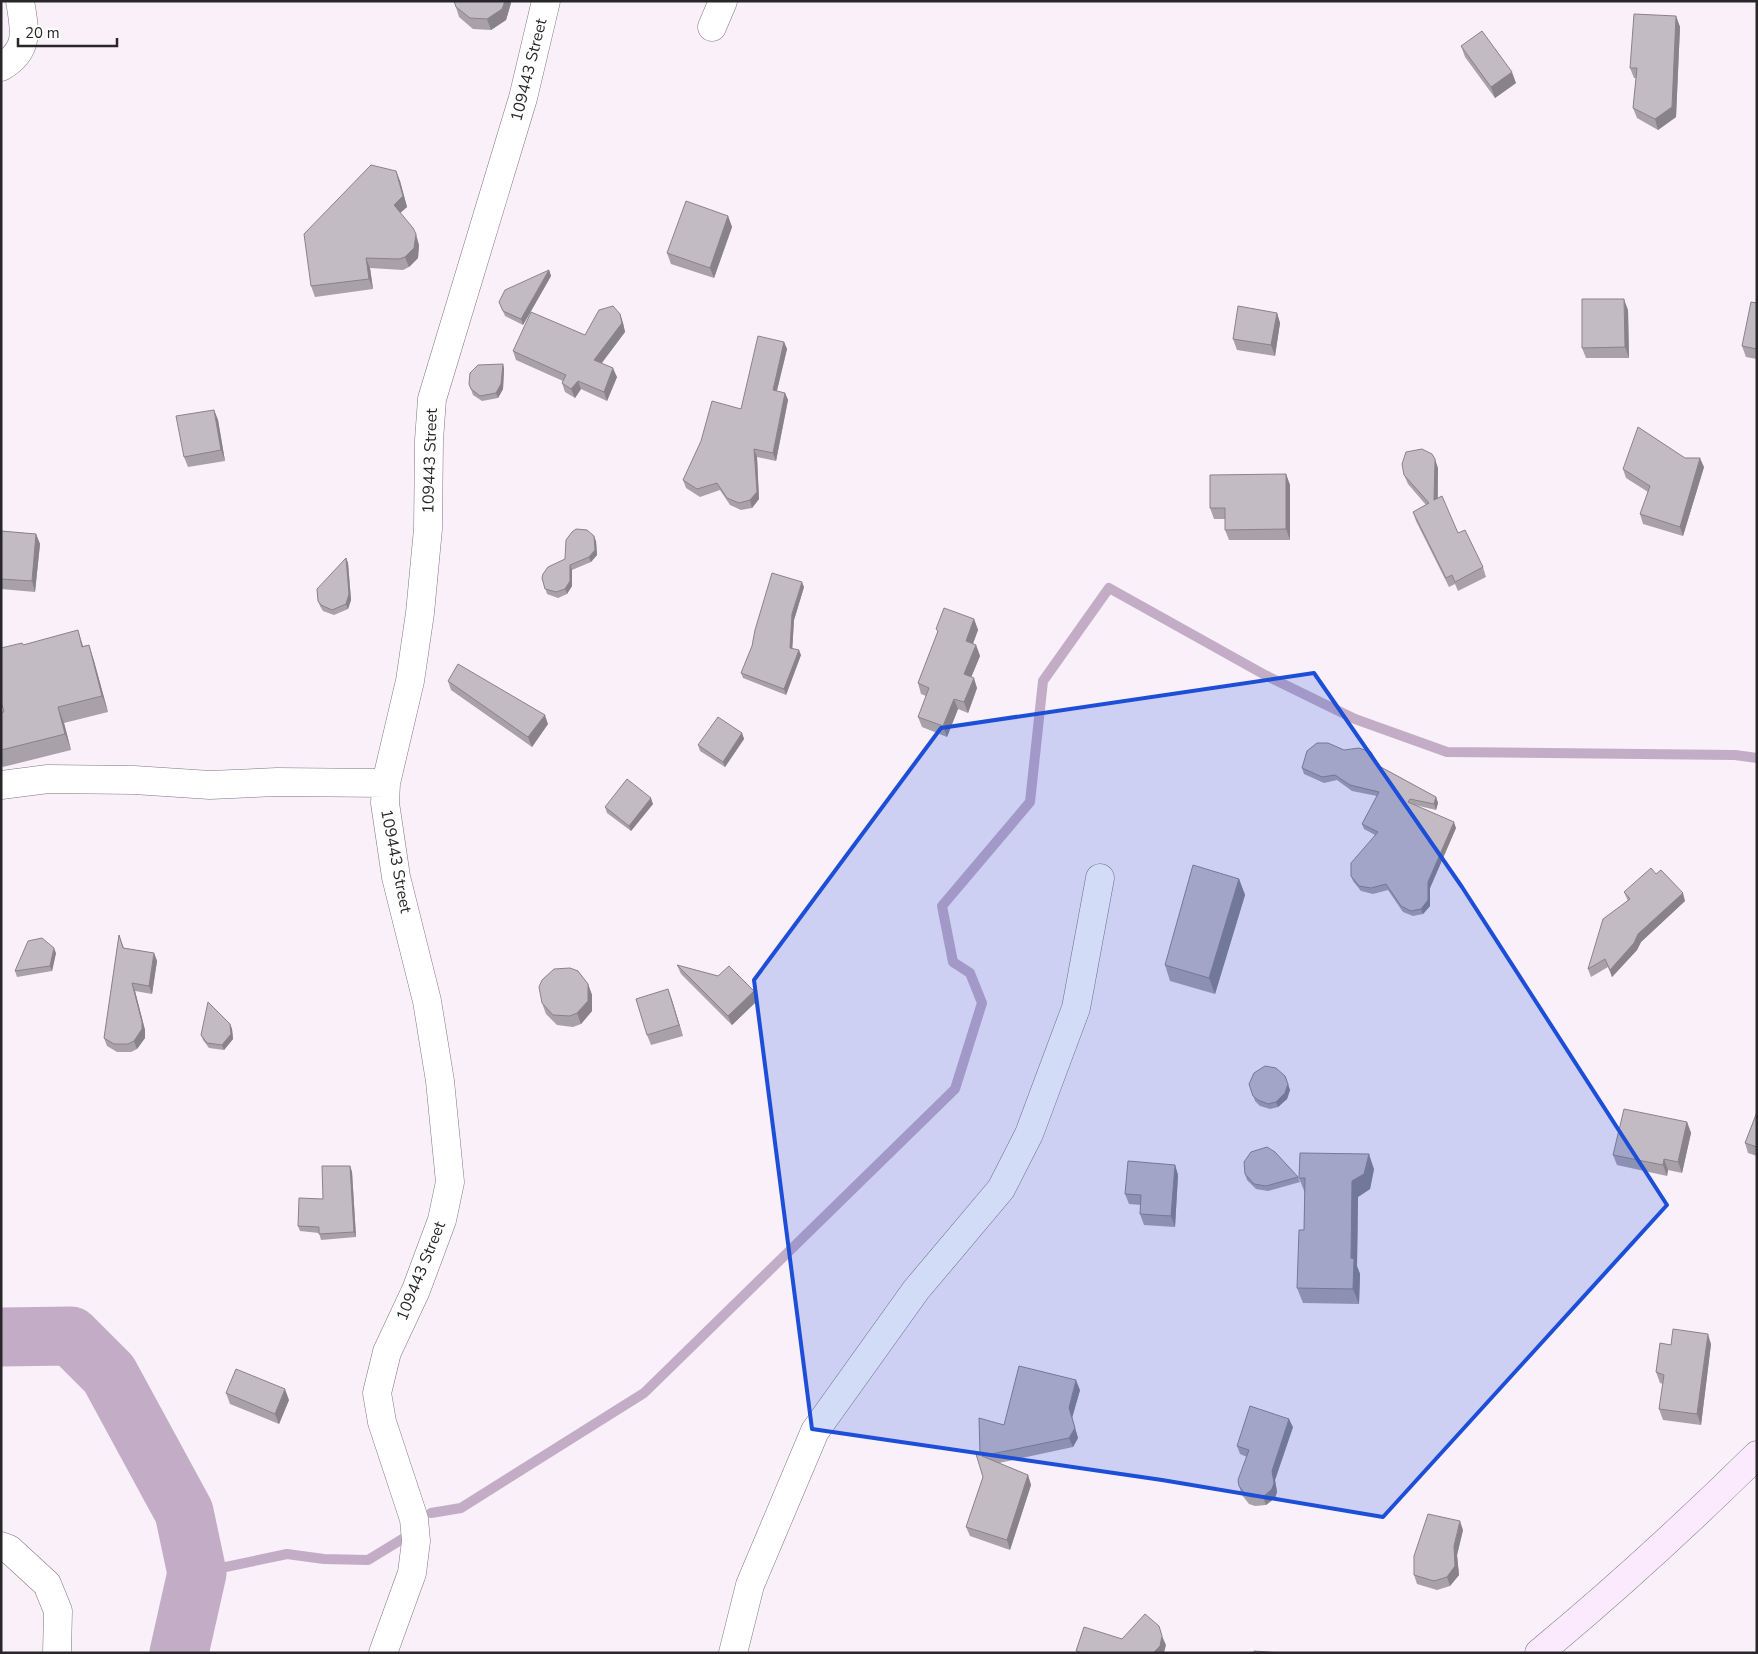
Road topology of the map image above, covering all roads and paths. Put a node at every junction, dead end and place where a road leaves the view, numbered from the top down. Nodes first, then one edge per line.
1 (20, 1) edge
2 (546, 1) edge
3 (723, 1) edge
4 (712, 27) dead end
5 (1, 68) edge
6 (386, 782) junction
7 (1, 784) edge
8 (1100, 878) dead end
9 (1757, 1455) edge
10 (1, 1546) edge
11 (57, 1653) edge
12 (383, 1653) edge
13 (733, 1653) edge
14 (1538, 1653) edge

1 - 5 street
2 - 6 street, 109443 Street
3 - 4 street
6 - 7 street
6 - 12 street, 109443 Street
8 - 13 street
9 - 14 street
10 - 11 street

